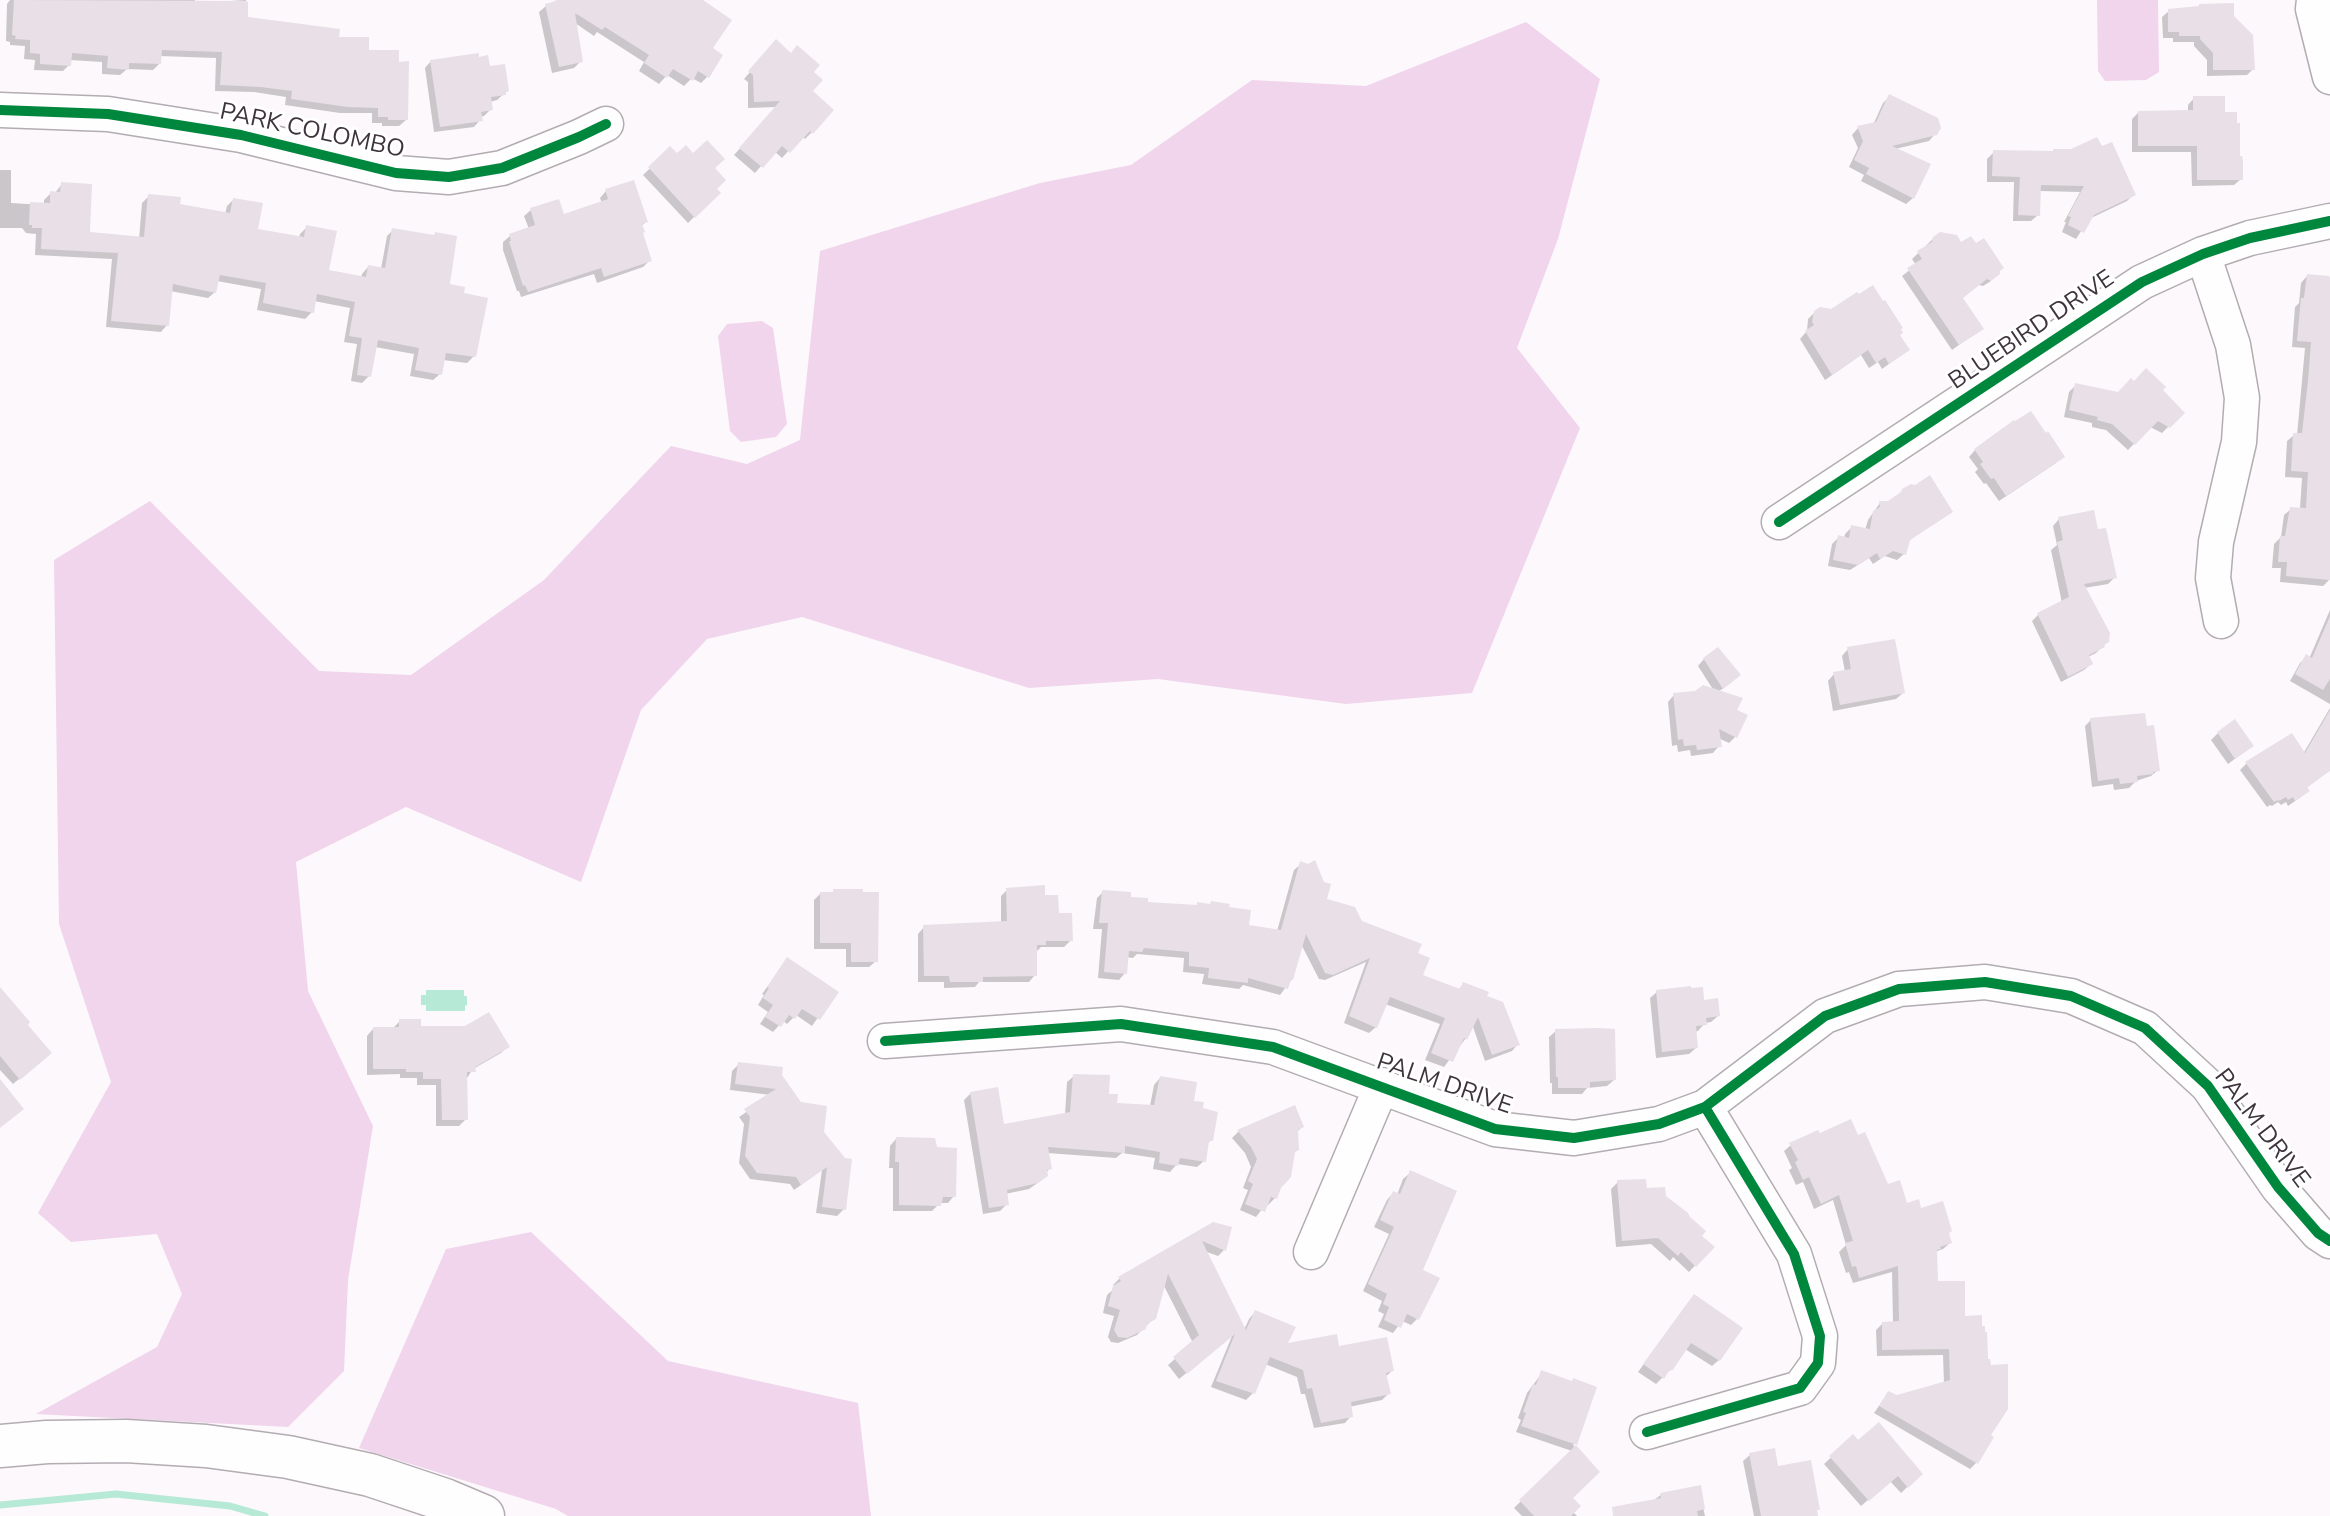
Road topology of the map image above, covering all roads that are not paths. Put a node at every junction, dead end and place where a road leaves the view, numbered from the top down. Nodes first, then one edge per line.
1 (2314, 0) edge
2 (2330, 77) edge
3 (0, 110) edge
4 (606, 124) dead end
5 (2330, 221) edge
6 (2203, 254) junction
7 (1779, 522) dead end
8 (2221, 621) dead end
9 (885, 1041) dead end
10 (1382, 1085) junction
11 (1705, 1107) junction
12 (2330, 1241) edge
13 (1311, 1252) dead end
14 (1647, 1432) dead end
15 (0, 1446) edge
16 (483, 1516) edge

1 - 2 street
3 - 4 street, PARK COLOMBO
5 - 6 street, BLUEBIRD DRIVE
6 - 7 street, BLUEBIRD DRIVE
6 - 8 street
9 - 10 street, PALM DRIVE
10 - 11 street, PALM DRIVE
10 - 13 street
11 - 12 street, PALM DRIVE
11 - 14 street
15 - 16 main road

